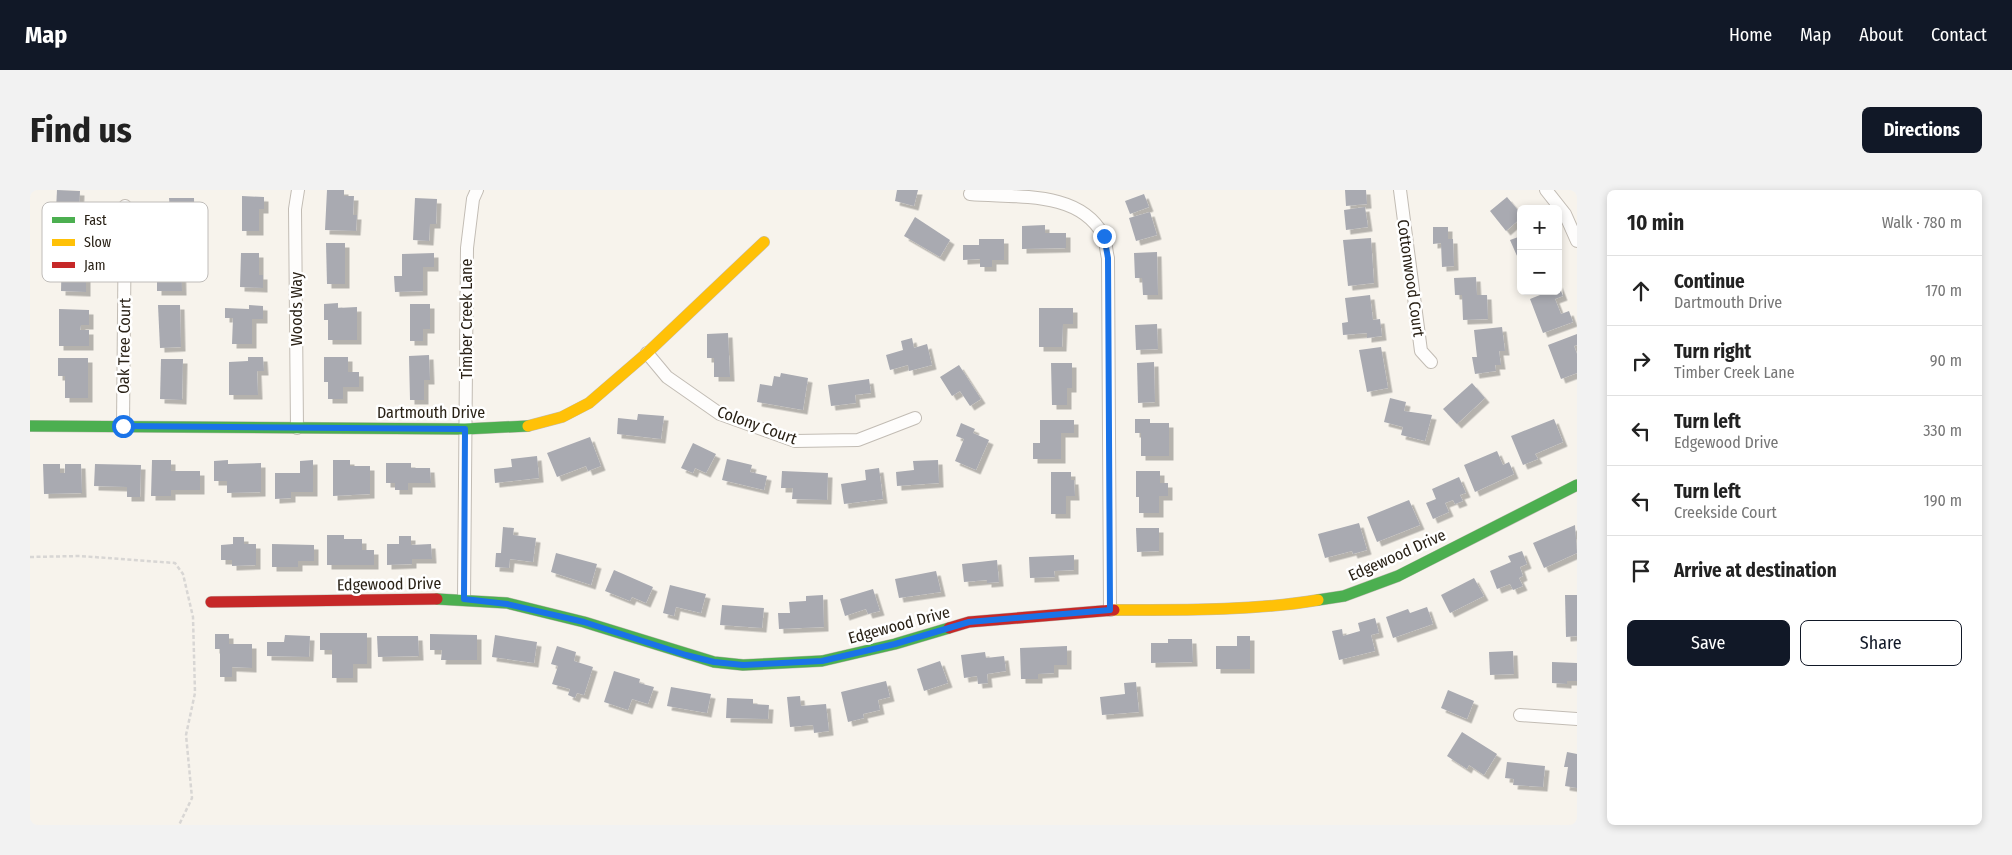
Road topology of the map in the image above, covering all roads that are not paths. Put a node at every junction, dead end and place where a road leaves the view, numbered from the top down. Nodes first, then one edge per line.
1 (298, 190) edge
2 (477, 190) edge
3 (1400, 190) edge
4 (1546, 190) edge
5 (970, 194) dead end
6 (1577, 241) edge
7 (764, 242) dead end
8 (124, 282) edge
9 (647, 353) junction
10 (1431, 362) dead end
11 (915, 418) dead end
12 (30, 426) edge
13 (123, 426) junction
14 (297, 428) junction
15 (465, 429) junction
16 (1577, 486) edge
17 (464, 599) junction
18 (211, 602) dead end
19 (1110, 610) junction
20 (1520, 715) dead end
21 (1577, 719) edge

1 - 14 street, Woods Way
2 - 15 street, Timber Creek Lane
3 - 10 street, Cottonwood Court
4 - 6 street
5 - 19 street
7 - 9 street, Dartmouth Drive
8 - 13 street, Oak Tree Court
9 - 11 street, Colony Court
9 - 15 street, Dartmouth Drive
12 - 13 street, Dartmouth Drive
13 - 14 street, Dartmouth Drive
14 - 15 street, Dartmouth Drive
15 - 17 street, Timber Creek Lane
16 - 19 street, Edgewood Drive
17 - 18 street, Edgewood Drive
17 - 19 street, Edgewood Drive
20 - 21 street

